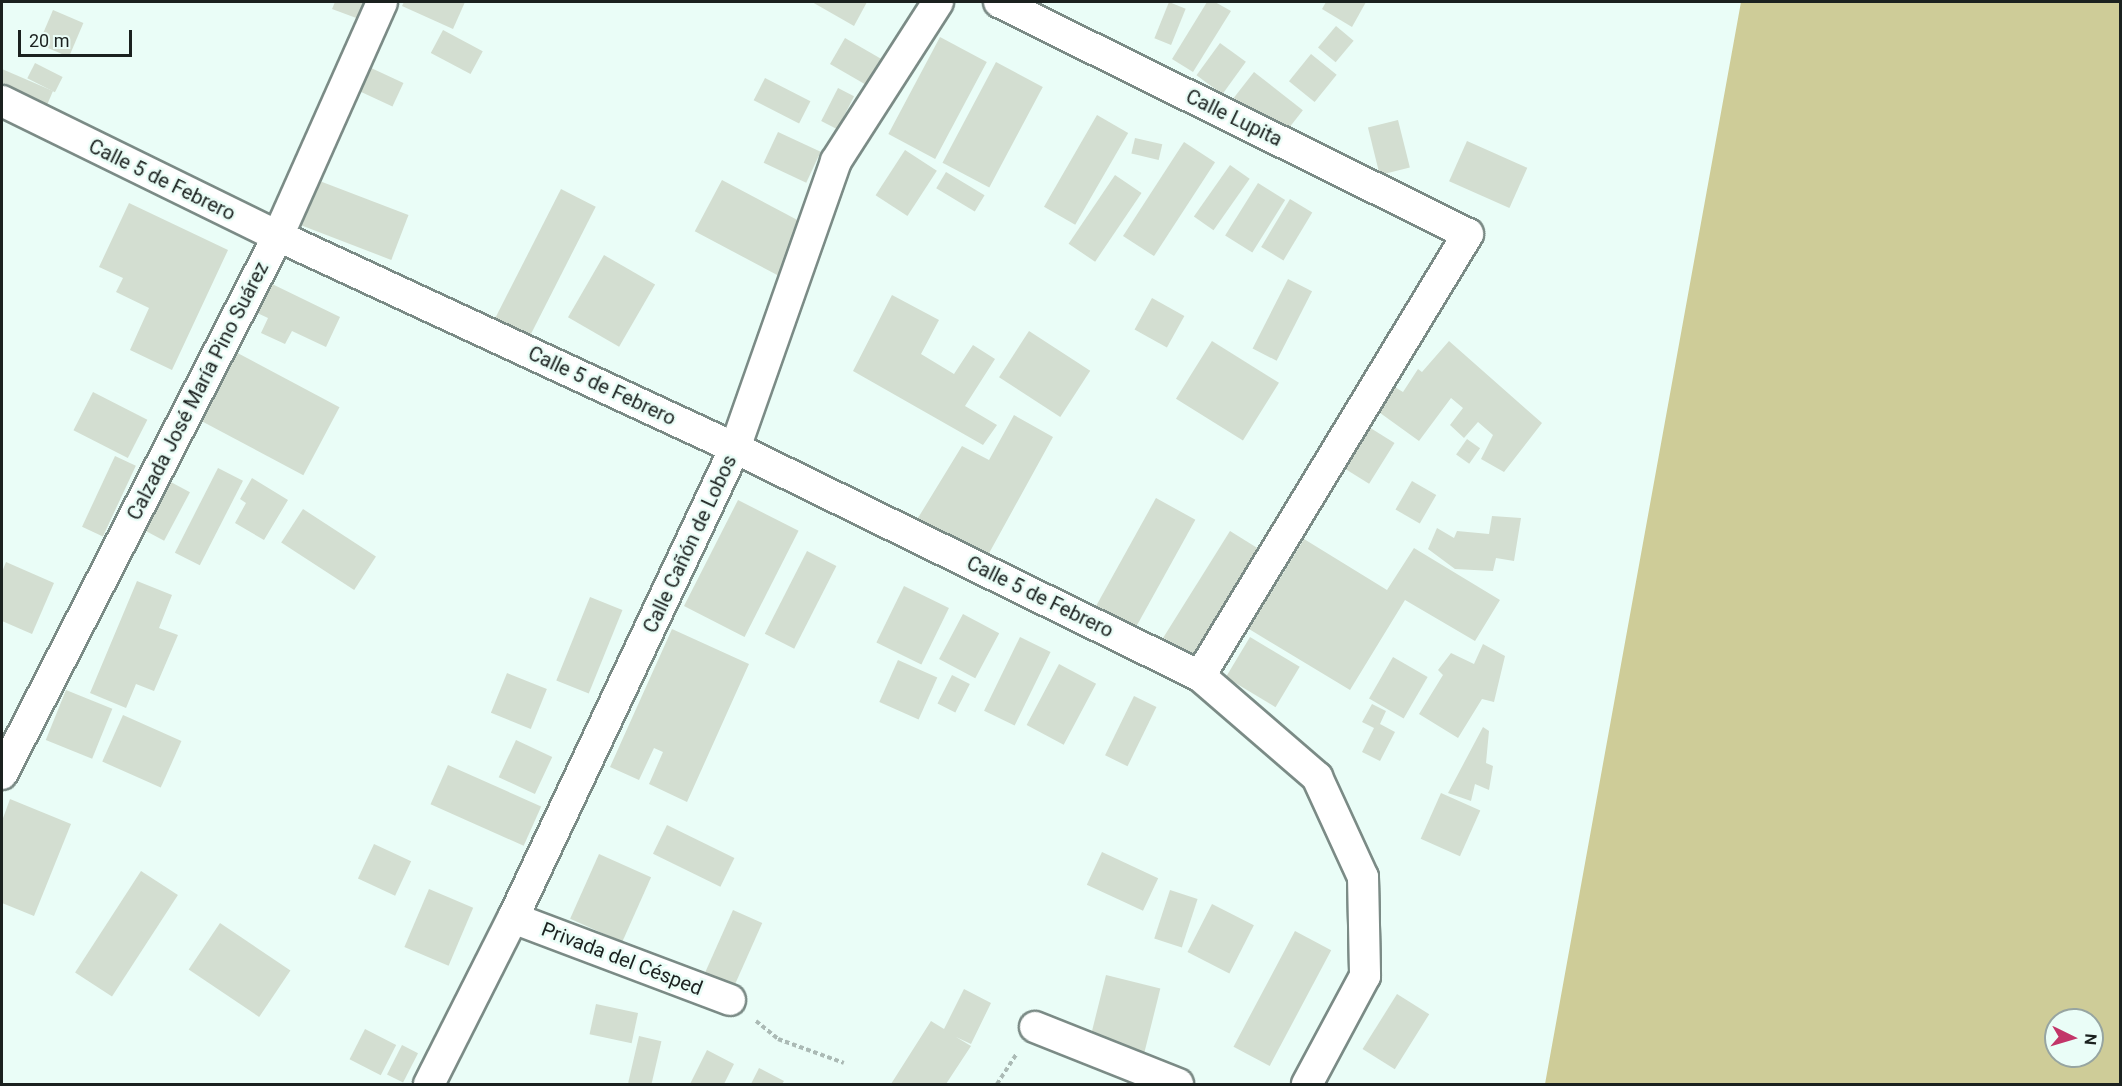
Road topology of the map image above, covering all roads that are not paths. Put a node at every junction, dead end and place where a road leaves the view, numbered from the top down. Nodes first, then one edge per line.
1 (382, 2) edge
2 (938, 2) edge
3 (999, 2) edge
4 (2, 101) edge
5 (278, 236) junction
6 (735, 448) junction
7 (1200, 676) junction
8 (2, 774) edge
9 (513, 918) junction
10 (730, 1000) road end
11 (1035, 1027) dead end
12 (429, 1084) edge
13 (1178, 1084) edge
14 (1307, 1084) edge

1 - 5 street, Calzada José María Pino Suárez
2 - 6 street, Calle Cañón de Lobos
3 - 7 street, Calle Lupita
4 - 5 street, Calle 5 de Febrero
5 - 6 street, Calle 5 de Febrero
5 - 8 street, Calzada José María Pino Suárez
6 - 7 street, Calle 5 de Febrero
6 - 9 street, Calle Cañón de Lobos
7 - 14 street, Calle 5 de Febrero
9 - 10 street, Privada del Césped
9 - 12 street, Calle Cañón de Lobos
11 - 13 street

